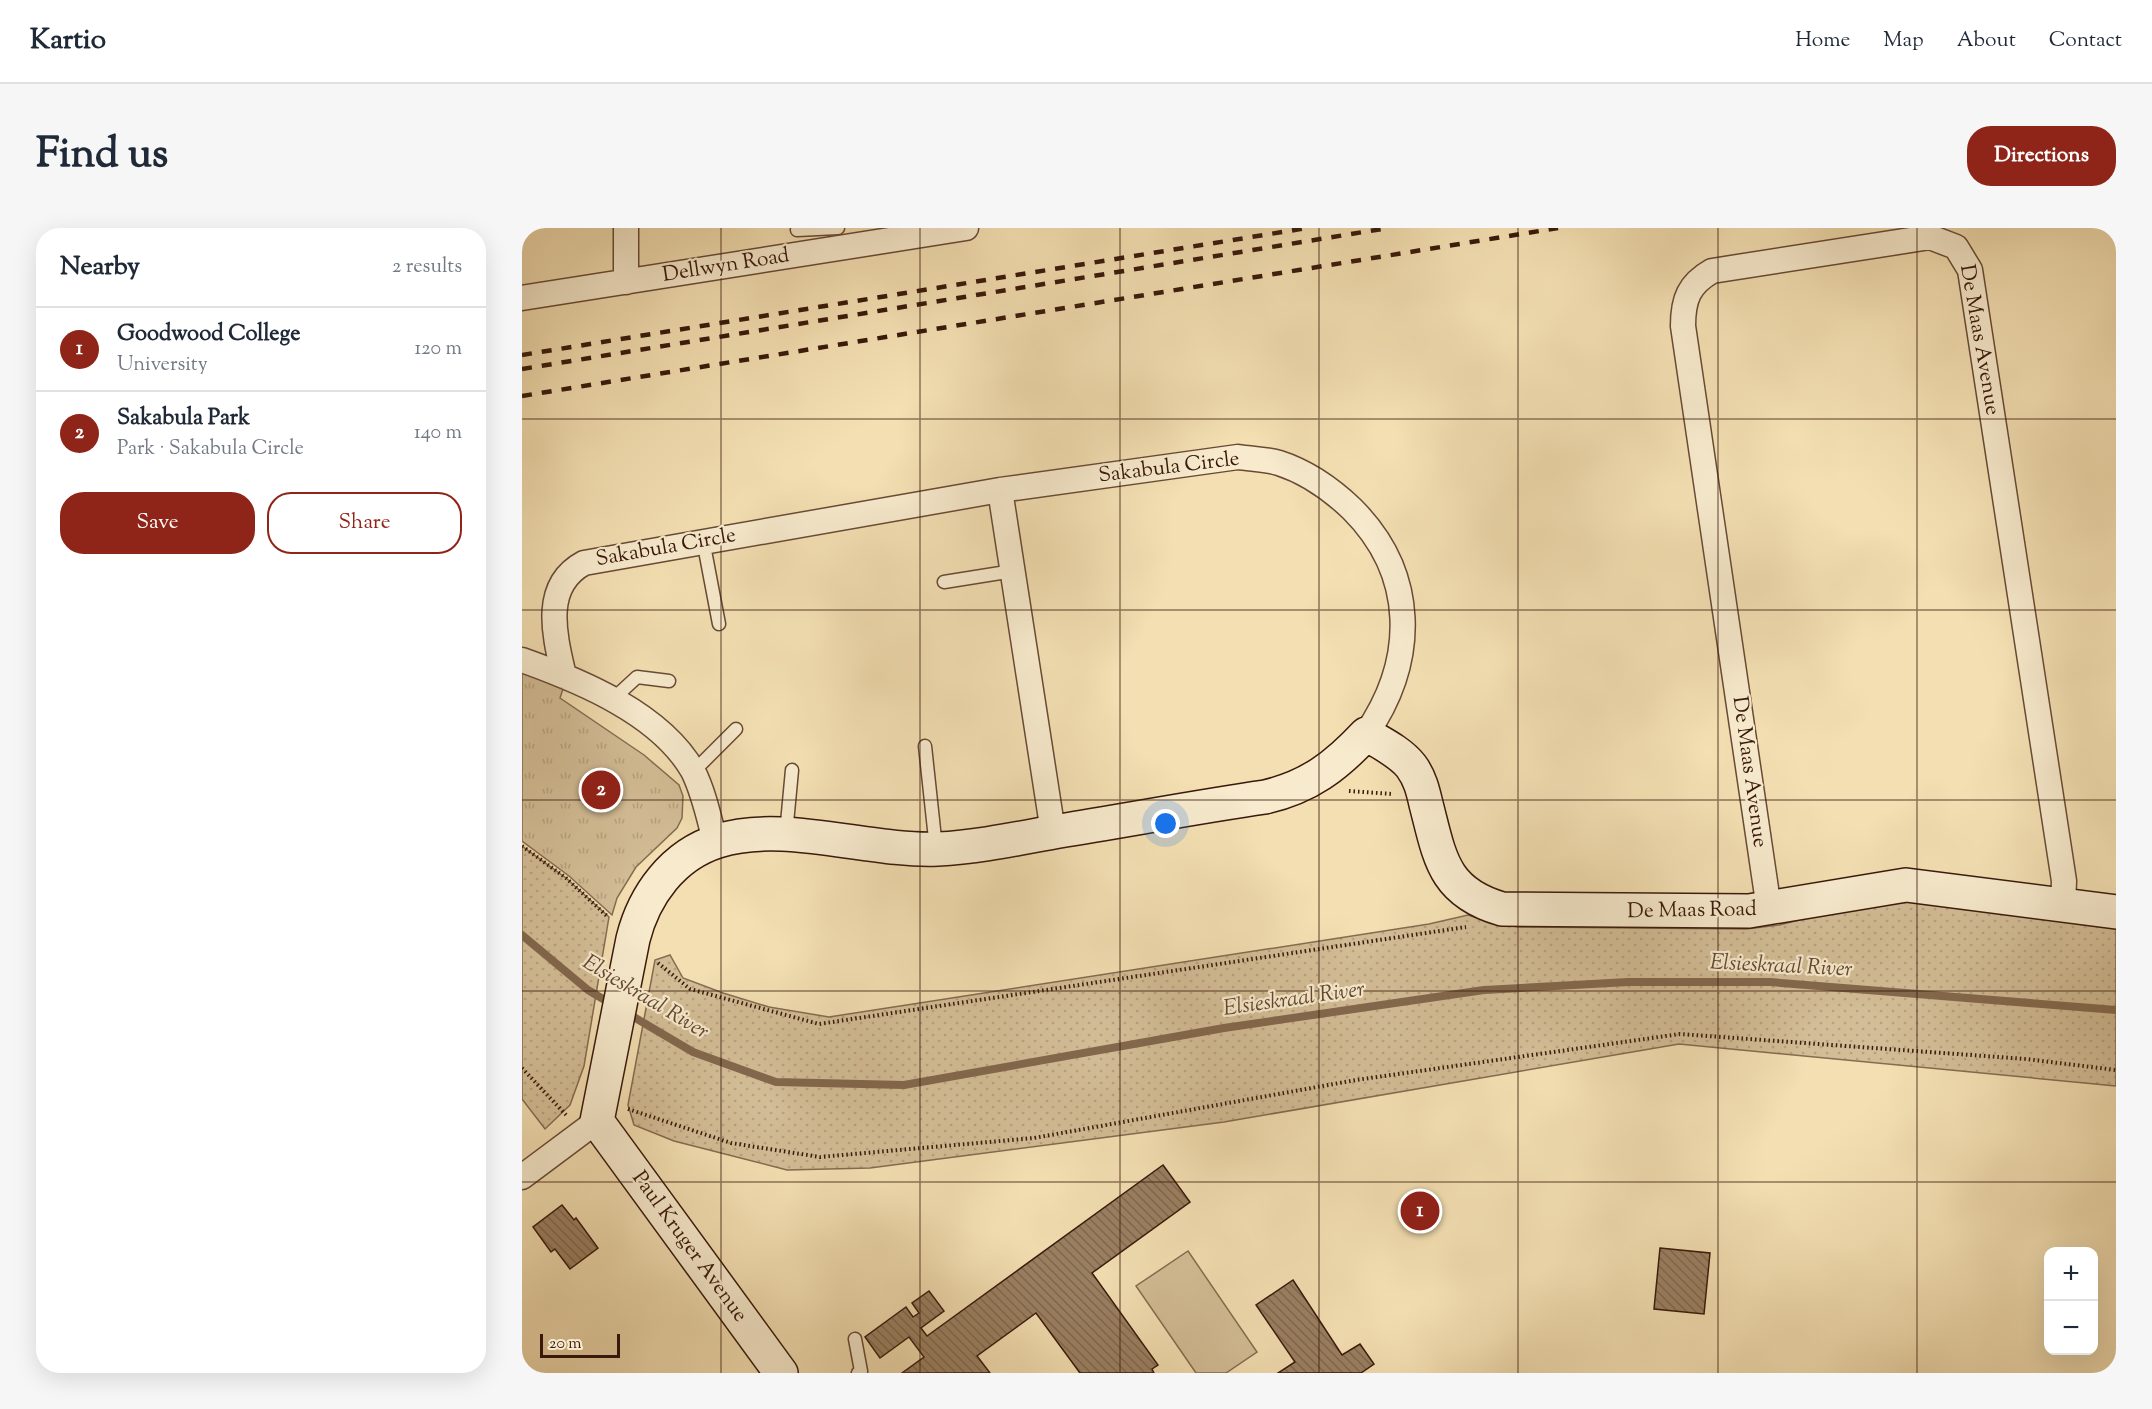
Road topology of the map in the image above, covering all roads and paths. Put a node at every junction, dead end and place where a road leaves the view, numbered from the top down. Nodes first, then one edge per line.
1 (626, 228) edge
2 (838, 228) edge
3 (966, 228) edge
4 (797, 229) edge
5 (932, 231) edge
6 (798, 255) junction
7 (626, 282) junction
8 (522, 298) edge
9 (1000, 490) junction
10 (703, 540) junction
11 (1013, 571) junction
12 (944, 582) dead end
13 (719, 624) dead end
14 (522, 660) edge
15 (564, 676) junction
16 (669, 681) dead end
17 (612, 700) junction
18 (736, 729) dead end
19 (1366, 734) junction
20 (925, 746) dead end
21 (792, 770) dead end
22 (693, 772) junction
23 (1343, 790) dead end
24 (1395, 795) dead end
25 (1053, 832) junction
26 (786, 836) junction
27 (715, 841) junction
28 (522, 846) edge
29 (936, 849) junction
30 (2063, 904) junction
31 (1769, 909) junction
32 (2116, 912) edge
33 (1472, 925) dead end
34 (633, 940) junction
35 (522, 1068) edge
36 (2116, 1070) edge
37 (595, 1114) junction
38 (522, 1177) edge
39 (855, 1339) dead end
40 (781, 1373) edge
41 (858, 1373) edge

1 - 7 street
2 - 4 lane
3 - 5 street, Dellwyn Road
4 - 6 lane
5 - 6 street, Dellwyn Road
6 - 7 street, Dellwyn Road
7 - 8 street, Dellwyn Road
9 - 10 street, Sakabula Circle
9 - 11 street
9 - 19 street, Sakabula Circle
10 - 13 lane
10 - 15 street, Sakabula Circle
11 - 12 lane
11 - 25 street
14 - 15 street
15 - 17 street
16 - 17 lane
17 - 22 street
18 - 22 lane
19 - 25 street, Sakabula Circle
19 - 31 street, De Maas Road
20 - 29 lane
21 - 26 lane
22 - 27 street
23 - 24 path
25 - 29 street, Sakabula Circle
26 - 27 street, Sakabula Circle
26 - 29 street, Sakabula Circle
27 - 34 street, Sakabula Circle
28 - 34 path
30 - 31 street, De Maas Road
30 - 31 street, De Maas Avenue
30 - 32 street, De Maas Road
33 - 34 path
34 - 37 street, Sakabula Circle
35 - 37 path
36 - 37 path
37 - 38 street
37 - 40 street, Paul Kruger Avenue
39 - 41 lane

